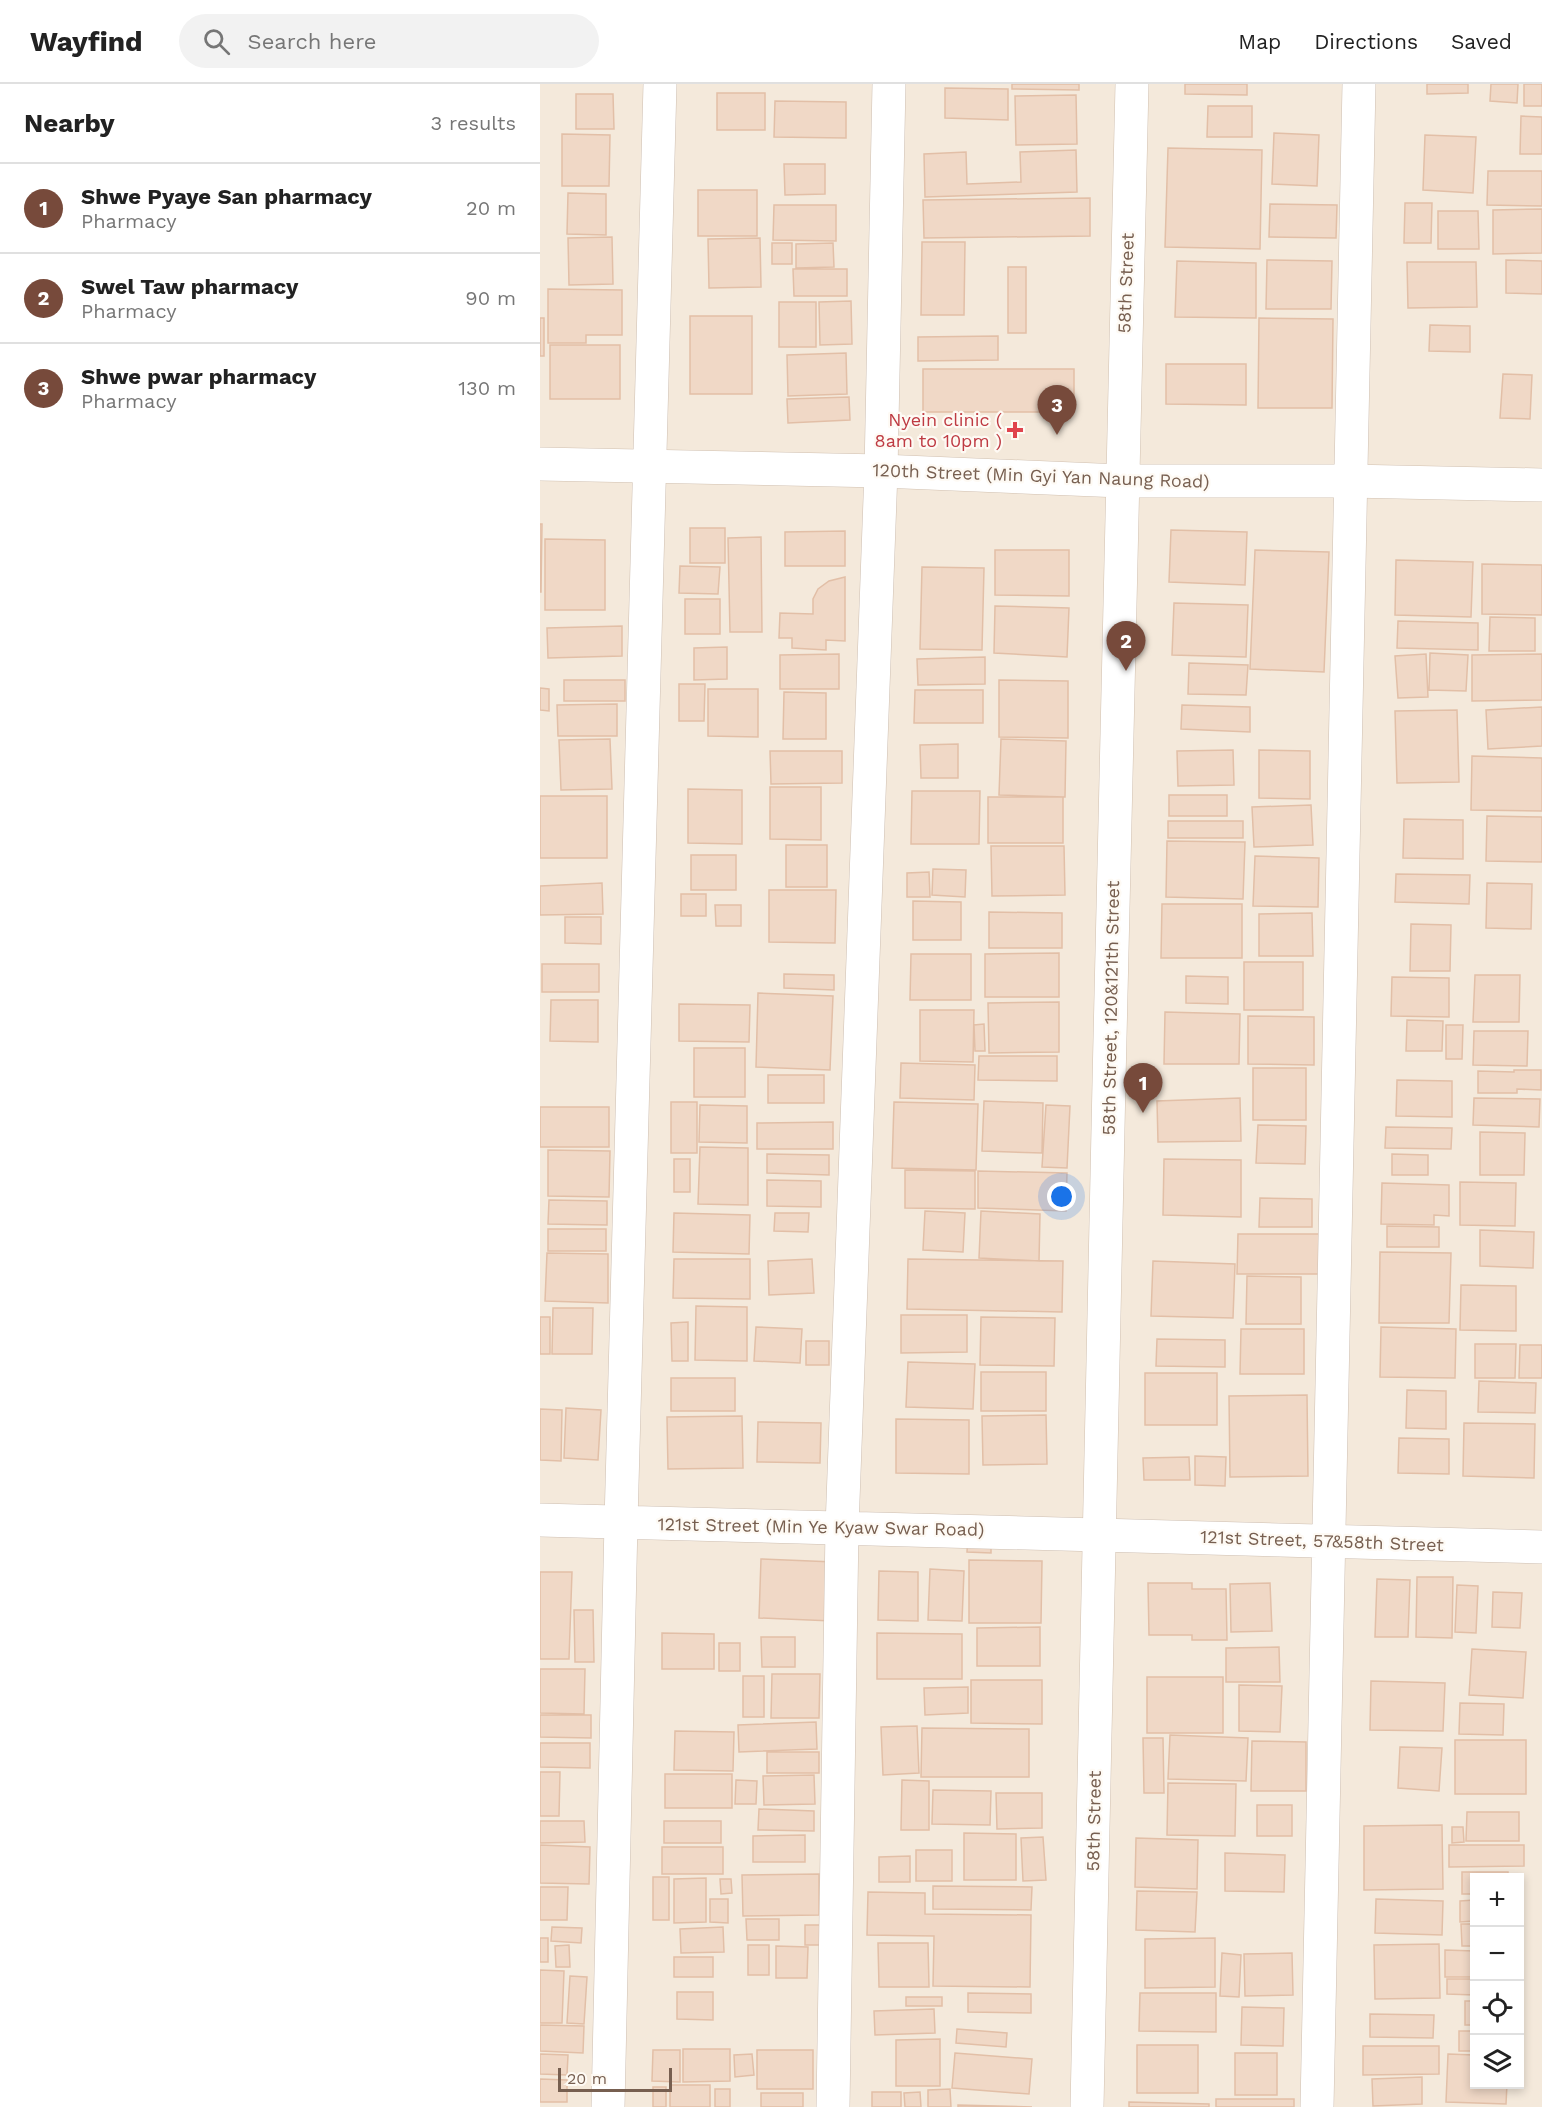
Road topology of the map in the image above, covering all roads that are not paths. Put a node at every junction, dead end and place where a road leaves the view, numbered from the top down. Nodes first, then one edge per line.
1 (660, 84) edge
2 (889, 84) edge
3 (1132, 84) edge
4 (1359, 84) edge
5 (540, 464) edge
6 (649, 466) junction
7 (881, 471) junction
8 (1121, 481) junction
9 (1349, 481) junction
10 (1542, 485) edge
11 (540, 1520) edge
12 (621, 1522) junction
13 (842, 1528) junction
14 (1101, 1534) junction
15 (1331, 1541) junction
16 (1542, 1547) edge
17 (608, 2107) edge
18 (833, 2107) edge
19 (1087, 2107) edge
20 (1317, 2107) edge

1 - 6 street
2 - 7 street
3 - 8 street, 58th Street
4 - 9 street
5 - 6 street, 120th Street (Min Gyi Yan Naung Road)
6 - 7 street, 120th Street (Min Gyi Yan Naung Road)
6 - 12 street
7 - 8 street, 120th Street (Min Gyi Yan Naung Road)
7 - 13 street
8 - 9 street, 120th Street (Min Gyi Yan Naung Road)
8 - 14 street, 58th Street, 120&121th Street
9 - 10 street, 120th Street (Min Gyi Yan Naung Road)
9 - 15 street
11 - 12 street, 121st Street (Min Ye Kyaw Swar Road)
12 - 13 street, 121st Street (Min Ye Kyaw Swar Road)
12 - 17 street
13 - 14 street, 121st Street (Min Ye Kyaw Swar Road)
13 - 18 street
14 - 15 street, 121st Street, 57&58th Street
14 - 19 street, 58th Street
15 - 16 street, 121st Street, 57&58th Street
15 - 20 street

